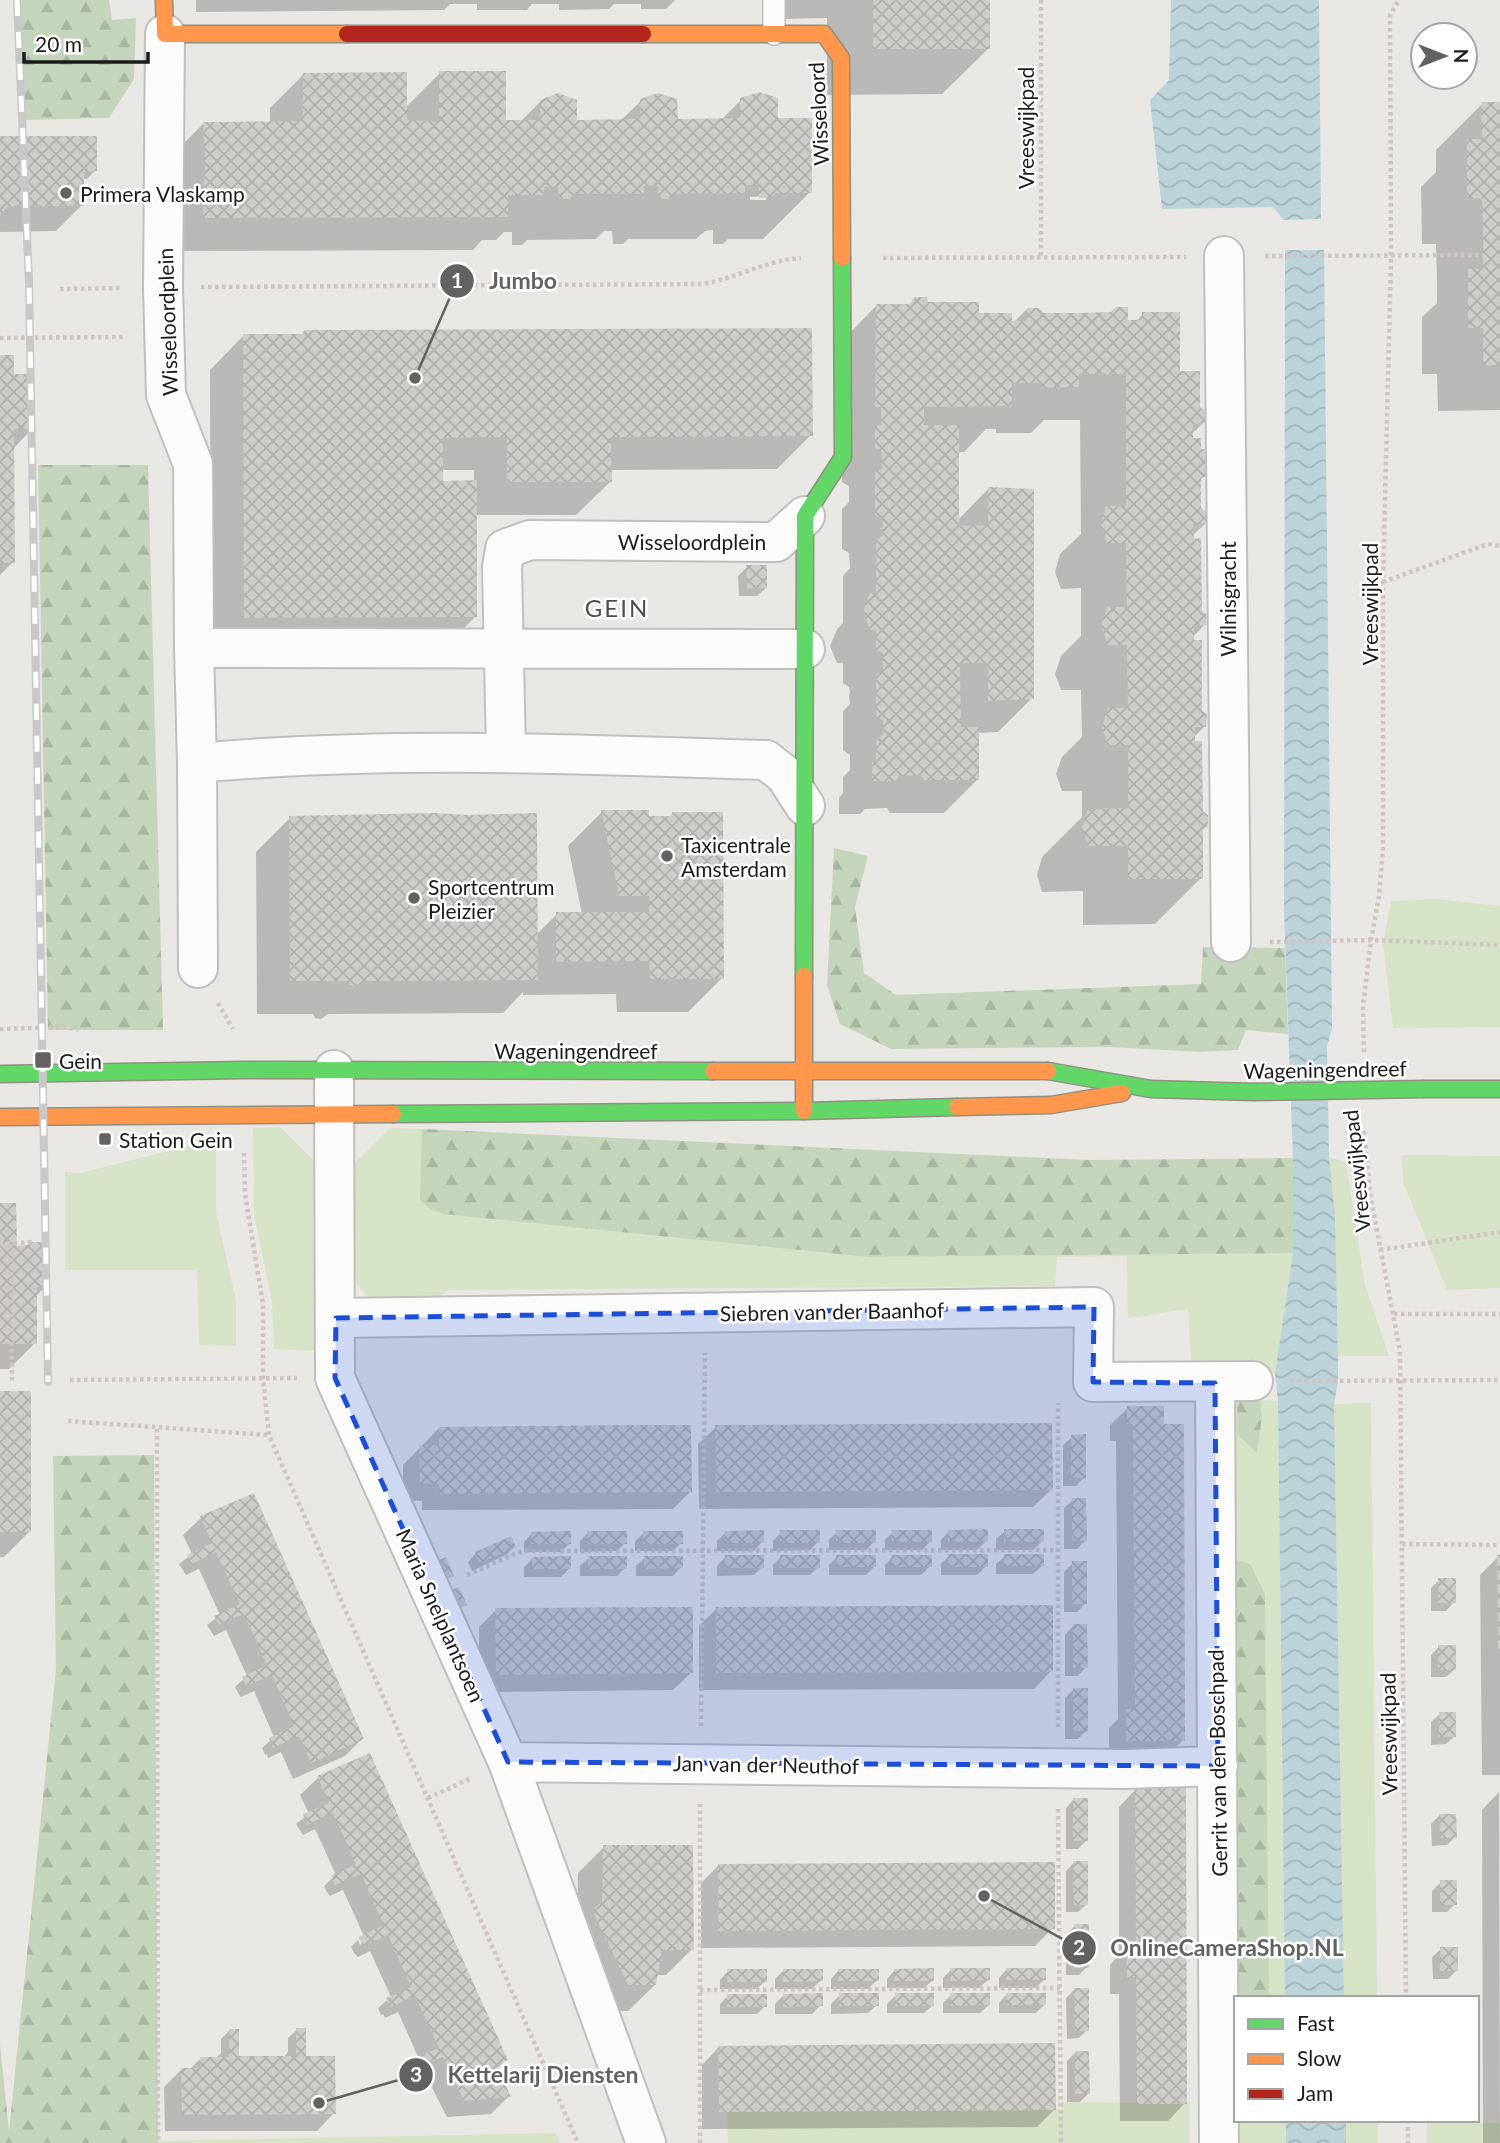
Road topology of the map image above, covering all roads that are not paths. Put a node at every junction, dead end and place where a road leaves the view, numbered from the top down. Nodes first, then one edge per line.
1 (774, 0) edge
2 (164, 17) edge
3 (774, 34) junction
4 (1224, 256) dead end
5 (843, 258) joint
6 (805, 516) junction
7 (194, 648) junction
8 (805, 649) junction
9 (503, 650) junction
10 (506, 752) junction
11 (197, 763) junction
12 (805, 806) junction
13 (1249, 942) road end
14 (198, 968) road end
15 (334, 1070) junction
16 (803, 1071) junction
17 (0, 1074) edge
18 (1151, 1088) junction
19 (1500, 1089) edge
20 (804, 1111) junction
21 (334, 1114) junction
22 (0, 1117) edge
23 (336, 1318) junction
24 (1253, 1381) road end
25 (1215, 1383) junction
26 (508, 1762) junction
27 (1217, 1766) junction
28 (646, 2143) edge
29 (1219, 2143) edge

1 - 3 lane
2 - 3 street, Wisseloord
2 - 7 street, Wisseloordplein
3 - 5 street, Wisseloord
4 - 13 street, Wilnisgracht
5 - 6 street, Wisseloordplein
6 - 8 street
6 - 9 street, Wisseloordplein
7 - 9 street
7 - 11 street, Wisseloordplein
8 - 9 street
8 - 12 street
9 - 10 street, Wisseloordplein
10 - 11 street
10 - 12 street
11 - 14 street, Wisseloordplein
12 - 16 street
15 - 16 street, Wageningendreef
15 - 17 street, Wageningendreef
15 - 21 street, Maria Snelplantsoen
16 - 18 street, Wageningendreef
16 - 20 street
18 - 19 street, Wageningendreef, bridge
18 - 20 street, Wageningendreef
20 - 21 street, Wageningendreef
21 - 22 street, Wageningendreef
21 - 23 street, Maria Snelplantsoen
23 - 25 street, Siebren van der Baanhof
23 - 26 street, Maria Snelplantsoen
24 - 25 street, Siebren van der Baanhof
25 - 27 street, Gerrit van den Boschpad
26 - 27 street, Jan van der Neuthof
26 - 28 street, Maria Snelplantsoen
27 - 29 street, Gerrit van den Boschpad

